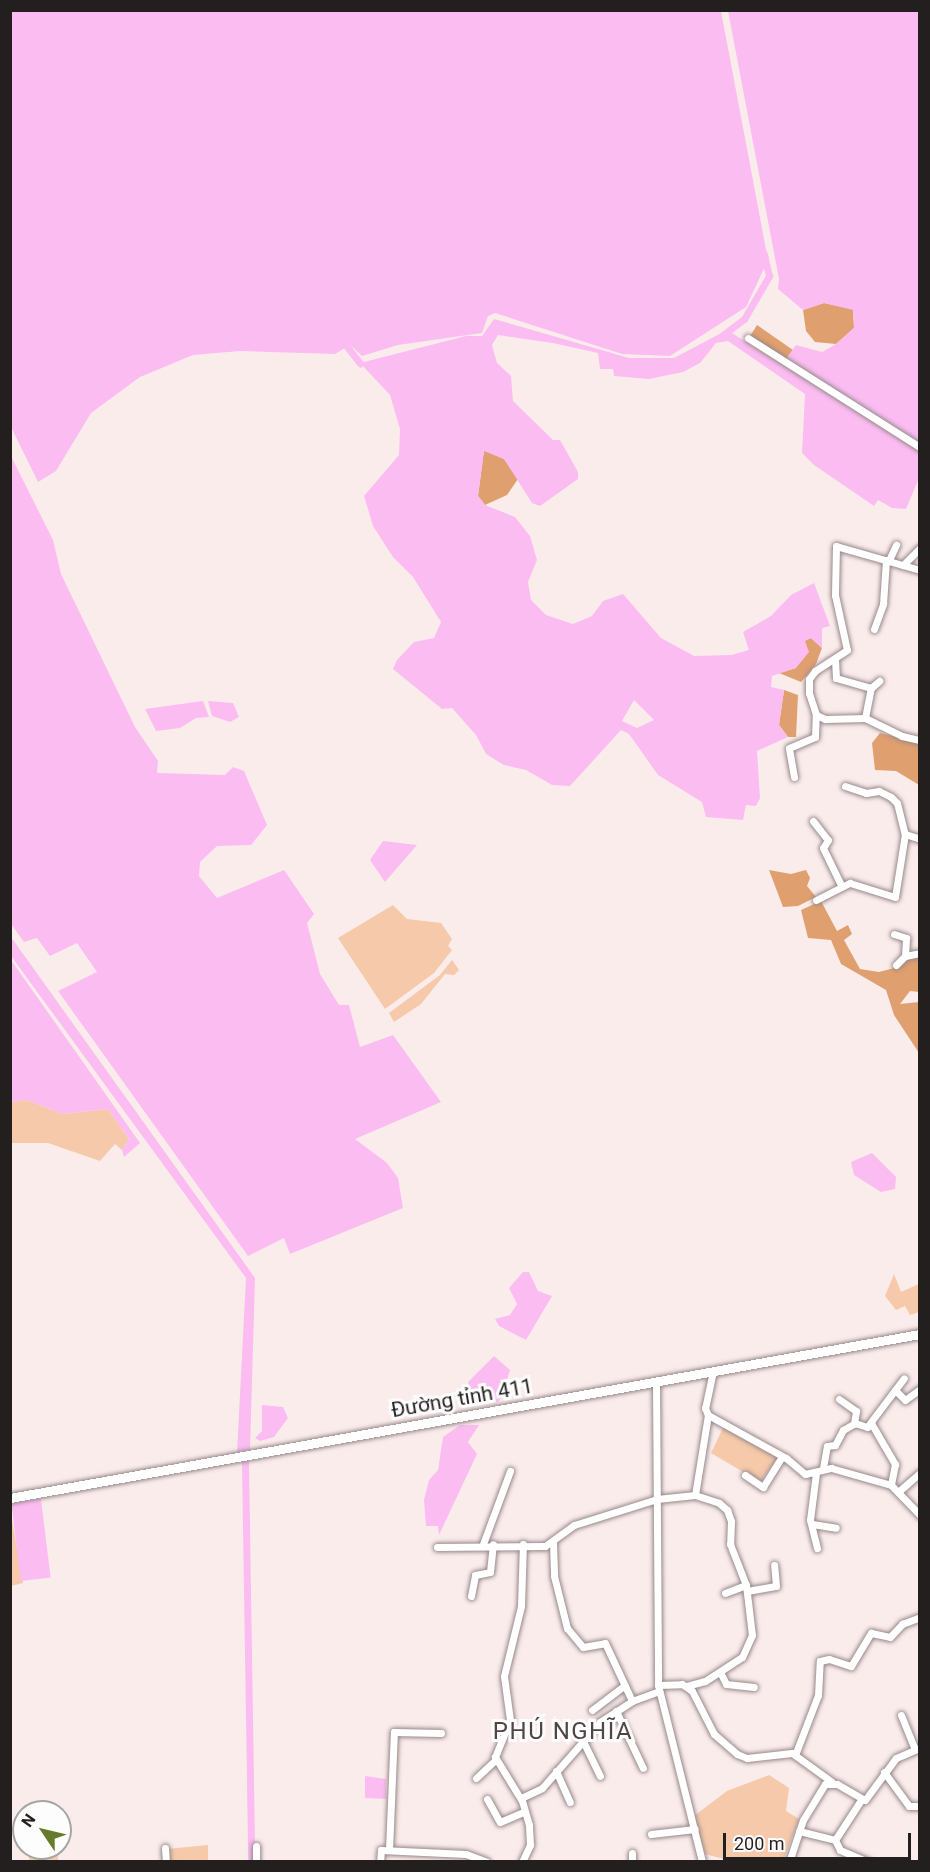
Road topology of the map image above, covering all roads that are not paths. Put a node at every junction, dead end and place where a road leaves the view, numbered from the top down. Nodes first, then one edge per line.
1 (747, 338) dead end
2 (920, 447) edge
3 (896, 545) dead end
4 (920, 548) edge
5 (888, 560) junction
6 (903, 565) junction
7 (920, 570) edge
8 (874, 629) dead end
9 (835, 659) junction
10 (879, 681) dead end
11 (871, 688) junction
12 (816, 714) junction
13 (865, 718) junction
14 (920, 740) edge
15 (794, 777) dead end
16 (845, 786) dead end
17 (813, 820) dead end
18 (905, 834) junction
19 (920, 839) edge
20 (842, 887) junction
21 (816, 900) dead end
22 (894, 934) dead end
23 (920, 953) edge
24 (905, 956) junction
25 (896, 965) dead end
26 (920, 1334) edge
27 (713, 1371) junction
28 (904, 1378) dead end
29 (656, 1382) junction
30 (920, 1389) edge
31 (895, 1390) junction
32 (839, 1398) dead end
33 (708, 1415) junction
34 (870, 1423) junction
35 (854, 1424) junction
36 (782, 1456) junction
37 (824, 1468) junction
38 (510, 1471) dead end
39 (816, 1473) junction
40 (920, 1473) edge
41 (745, 1475) dead end
42 (891, 1485) junction
43 (897, 1492) junction
44 (695, 1495) junction
45 (10, 1498) edge
46 (657, 1499) junction
47 (920, 1515) edge
48 (812, 1524) junction
49 (836, 1528) dead end
50 (553, 1543) junction
51 (483, 1544) junction
52 (493, 1544) junction
53 (523, 1545) junction
54 (440, 1547) dead end
55 (817, 1548) dead end
56 (774, 1565) dead end
57 (747, 1588) junction
58 (725, 1593) dead end
59 (471, 1596) dead end
60 (920, 1617) edge
61 (720, 1672) junction
62 (624, 1685) junction
63 (686, 1686) junction
64 (754, 1686) dead end
65 (658, 1688) junction
66 (632, 1701) junction
67 (592, 1710) dead end
68 (616, 1711) junction
69 (901, 1715) dead end
70 (441, 1733) dead end
71 (582, 1739) junction
72 (917, 1748) edge
73 (795, 1755) junction
74 (495, 1760) junction
75 (643, 1768) dead end
76 (556, 1771) junction
77 (884, 1772) junction
78 (600, 1776) dead end
79 (477, 1778) dead end
80 (832, 1782) junction
81 (520, 1798) junction
82 (487, 1799) dead end
83 (861, 1800) junction
84 (570, 1802) dead end
85 (920, 1806) edge
86 (524, 1812) junction
87 (695, 1829) junction
88 (799, 1831) junction
89 (651, 1834) dead end
90 (835, 1840) junction
91 (256, 1846) dead end
92 (165, 1848) dead end
93 (385, 1850) junction
94 (632, 1853) dead end
95 (473, 1859) edge
96 (166, 1862) edge
97 (256, 1862) edge
98 (380, 1862) edge
99 (487, 1862) edge
100 (522, 1862) edge
101 (632, 1862) edge
102 (702, 1862) edge
103 (789, 1862) edge
104 (868, 1862) edge

1 - 2 street
3 - 5 street
4 - 6 street
5 - 6 street
5 - 8 street
5 - 9 street
6 - 7 street
9 - 11 street
9 - 12 street
10 - 11 street
11 - 13 street
12 - 13 street
12 - 15 street
13 - 14 street
16 - 18 street
17 - 20 street
18 - 19 street
18 - 20 street
20 - 21 street
22 - 24 street
23 - 24 street
24 - 25 street
26 - 27 main road, Đường tỉnh 411
27 - 29 main road, Đường tỉnh 411
27 - 33 street
28 - 31 street
29 - 45 main road, Đường tỉnh 411
29 - 46 street
30 - 31 street
31 - 34 street
32 - 35 street
33 - 36 street
33 - 44 street
34 - 35 street
34 - 42 street
35 - 37 street
36 - 39 street
36 - 41 street
37 - 39 street
37 - 42 street
38 - 51 street
39 - 48 street
40 - 43 street
42 - 43 street
43 - 47 street
44 - 46 street
44 - 57 street
46 - 50 street
46 - 65 street
48 - 49 street
48 - 55 street
50 - 53 street
50 - 62 street
51 - 52 street
51 - 54 street
52 - 53 street
52 - 59 street
53 - 74 street
56 - 57 street
57 - 58 street
57 - 61 street
60 - 73 street
61 - 63 street
61 - 64 street
62 - 66 street
62 - 67 street
63 - 65 street
63 - 73 street
65 - 66 street
65 - 87 street
66 - 68 street
68 - 71 street
68 - 75 street
69 - 72 street
70 - 93 street
71 - 76 street
71 - 78 street
72 - 77 street
73 - 80 street
74 - 79 street
74 - 81 street
76 - 81 street
76 - 84 street
77 - 83 street
77 - 85 street
80 - 83 street
80 - 88 street
81 - 86 street
82 - 86 street
83 - 90 street
86 - 100 street
87 - 89 street
87 - 102 street
88 - 90 street
88 - 103 street
90 - 104 street
91 - 97 street
92 - 96 street
93 - 95 street
93 - 98 street
94 - 101 street
95 - 99 street

